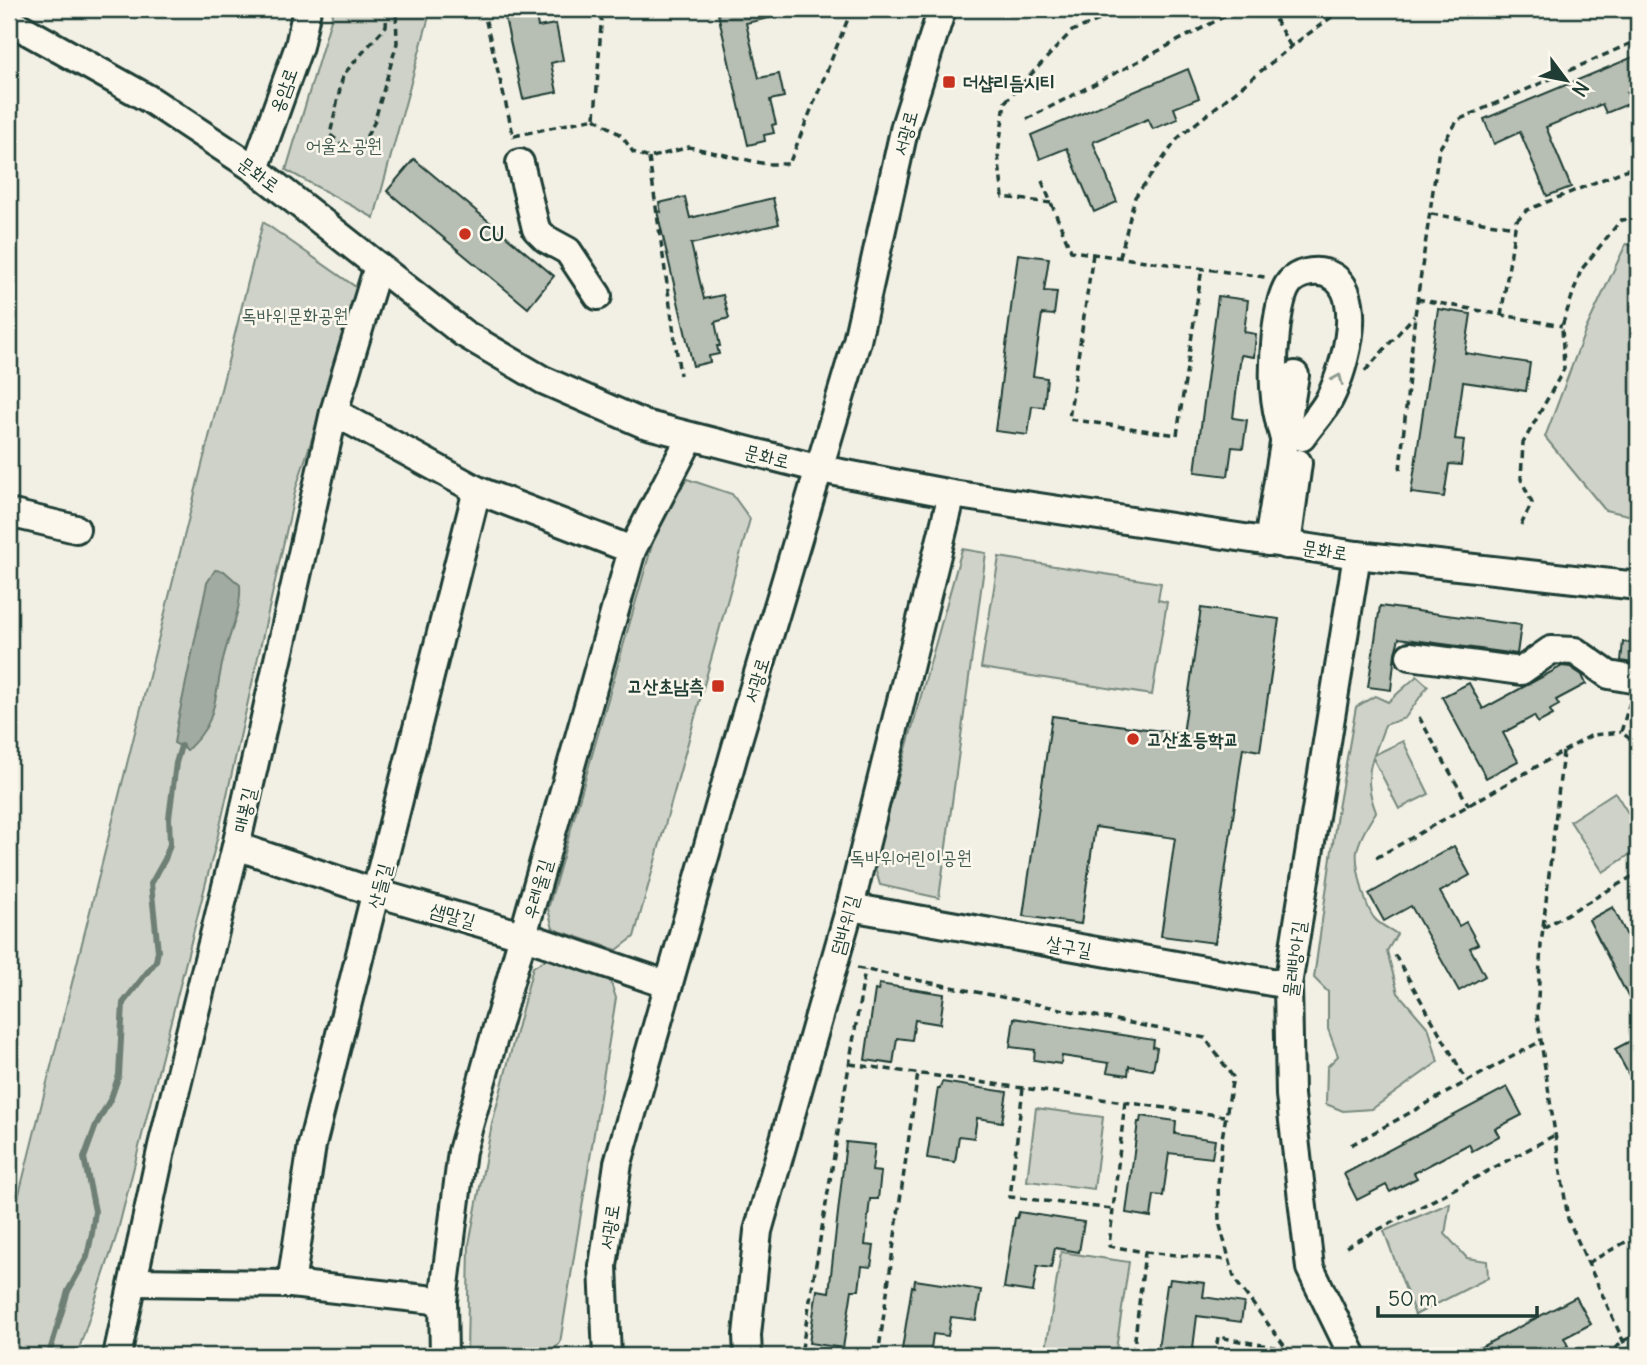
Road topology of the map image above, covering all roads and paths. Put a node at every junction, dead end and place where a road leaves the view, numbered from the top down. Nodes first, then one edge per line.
1 (307, 9) edge
2 (387, 9) edge
3 (397, 9) edge
4 (483, 9) edge
5 (602, 9) edge
6 (852, 9) edge
7 (942, 9) edge
8 (1111, 9) edge
9 (1239, 9) edge
10 (1269, 9) edge
11 (1343, 9) edge
12 (9, 22) edge
13 (1638, 45) edge
14 (1291, 47) junction
15 (595, 118) junction
16 (1027, 119) dead end
17 (514, 136) junction
18 (649, 158) junction
19 (520, 163) joint
20 (1638, 166) edge
21 (255, 169) junction
22 (1042, 181) dead end
23 (1051, 203) junction
24 (1430, 214) junction
25 (1638, 218) edge
26 (1515, 227) junction
27 (1093, 254) junction
28 (1120, 257) junction
29 (377, 266) junction
30 (1202, 268) junction
31 (1291, 281) junction
32 (597, 296) dead end
33 (1418, 299) junction
34 (1415, 315) junction
35 (1501, 316) junction
36 (1562, 326) junction
37 (1365, 371) dead end
38 (680, 375) dead end
39 (1303, 377) dead end
40 (334, 412) junction
41 (690, 438) junction
42 (1293, 438) junction
43 (820, 469) junction
44 (1400, 470) dead end
45 (477, 490) junction
46 (952, 494) junction
47 (9, 513) edge
48 (1521, 525) dead end
49 (76, 529) dead end
50 (1277, 543) junction
51 (632, 550) junction
52 (1357, 555) junction
53 (1638, 586) edge
54 (1410, 656) dead end
55 (1637, 680) edge
56 (1419, 717) dead end
57 (1621, 732) junction
58 (1638, 745) edge
59 (1563, 752) junction
60 (1469, 806) junction
61 (236, 846) junction
62 (1376, 858) dead end
63 (1638, 873) edge
64 (377, 893) junction
65 (850, 907) junction
66 (1543, 928) junction
67 (524, 936) junction
68 (1395, 955) dead end
69 (834, 964) junction
70 (865, 970) junction
71 (669, 985) junction
72 (1288, 985) junction
73 (1541, 1041) junction
74 (850, 1064) junction
75 (918, 1073) junction
76 (1467, 1081) junction
77 (1023, 1087) junction
78 (1125, 1101) junction
79 (1224, 1116) junction
80 (1555, 1135) junction
81 (1350, 1145) dead end
82 (1112, 1209) junction
83 (1638, 1235) edge
84 (1346, 1247) dead end
85 (1145, 1252) junction
86 (1229, 1260) junction
87 (1588, 1263) junction
88 (135, 1282) junction
89 (291, 1284) junction
90 (443, 1301) junction
91 (1638, 1334) edge
92 (1623, 1341) junction
93 (1287, 1349) junction
94 (117, 1356) edge
95 (444, 1356) edge
96 (607, 1356) edge
97 (748, 1356) edge
98 (863, 1356) edge
99 (878, 1356) edge
100 (1133, 1356) edge
101 (1215, 1356) edge
102 (1292, 1356) edge
103 (1353, 1356) edge
104 (1606, 1356) edge
105 (1630, 1356) edge

1 - 21 street, 옹암로
2 - 3 path
4 - 17 path
5 - 15 path
6 - 18 path
7 - 43 street, 서광로
8 - 23 path
9 - 16 path
10 - 14 path
11 - 14 path
12 - 21 street, 문화로
13 - 24 path
14 - 28 path
15 - 17 path
15 - 18 path
17 - 19 path
18 - 38 path
19 - 32 street
20 - 26 path
21 - 29 street, 문화로
22 - 23 path
23 - 27 path
24 - 26 path
24 - 33 path
25 - 36 path
26 - 35 path
27 - 28 path
27 - 30 path
28 - 30 path
29 - 40 street, 매봉길
29 - 41 street, 문화로
30 - 31 path
31 - 42 street
42 -> 31 street
33 - 34 path
33 - 35 path
34 - 37 path
34 - 44 path
35 - 36 path
36 - 48 path
39 - 42 street
40 - 45 street
40 - 61 street, 매봉길
41 - 43 street, 문화로
41 - 51 street, 우레울길
42 - 50 street
43 - 46 street, 문화로
43 - 71 street, 서광로
45 - 51 street
45 - 64 street, 산들길
46 - 50 street, 문화로
46 - 65 street, 덤바위길
47 - 49 street
50 - 52 street, 문화로
51 - 67 street, 우레울길
52 - 53 street, 문화로
52 - 72 street, 물레방아길
54 - 55 street
55 - 57 path
56 - 60 path
57 - 58 path
57 - 59 path
59 - 60 path
59 - 66 path
60 - 62 path
61 - 64 street, 샘말길
61 - 88 street, 매봉길
63 - 66 path
64 - 67 street, 샘말길
64 - 89 street, 산들길
65 - 69 street, 덤바위길
65 - 72 street, 살구길
66 - 73 path
67 - 71 street, 샘말길
67 - 90 street, 우레울길
68 - 76 path
69 - 70 path
69 - 97 street, 덤바위길
70 - 74 path
70 - 79 path
71 - 96 street, 서광로
72 - 103 street, 물레방아길
73 - 76 path
73 - 80 path
74 - 75 path
74 - 98 path
75 - 77 path
75 - 99 path
76 - 81 path
77 - 78 path
77 - 82 path
78 - 79 path
78 - 82 path
79 - 86 path
80 - 84 path
80 - 87 path
82 - 85 path
83 - 87 path
85 - 86 path
85 - 100 path
86 - 93 path
87 - 92 path
88 - 89 street
88 - 94 street, 매봉길
89 - 90 street
90 - 95 street, 우레울길
91 - 92 path
92 - 104 path
92 - 105 path
93 - 101 path
93 - 102 path

